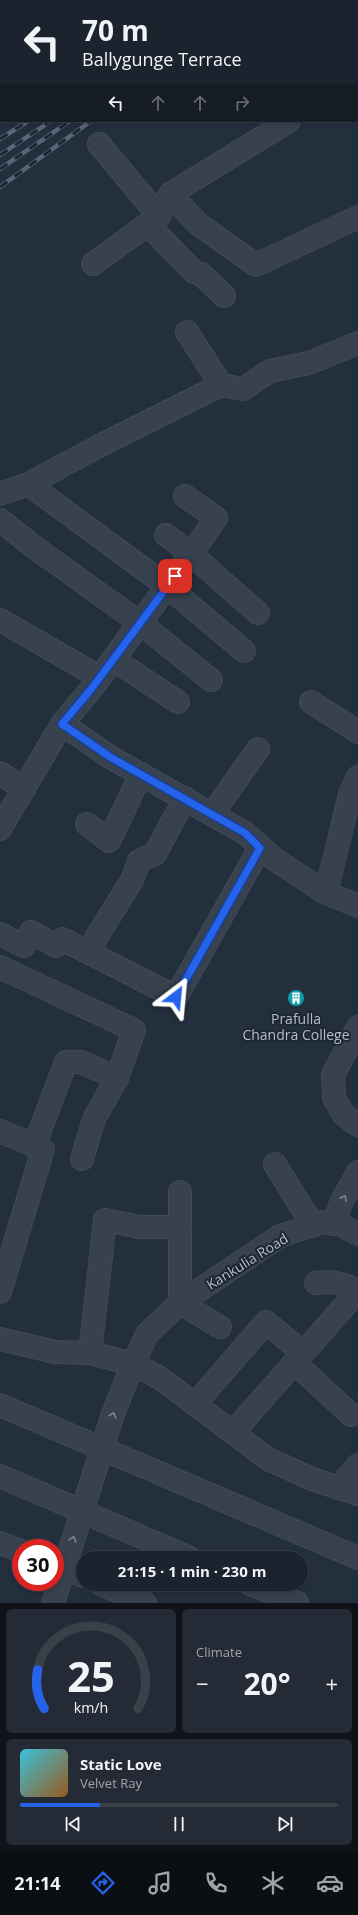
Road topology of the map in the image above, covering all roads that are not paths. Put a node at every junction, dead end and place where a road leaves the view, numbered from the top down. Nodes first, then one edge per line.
1 (288, 122) edge
2 (99, 144) dead end
3 (170, 194) junction
4 (358, 217) edge
5 (153, 220) junction
6 (93, 264) dead end
7 (224, 296) dead end
8 (187, 332) dead end
9 (358, 343) edge
10 (221, 385) junction
11 (28, 484) junction
12 (0, 494) edge
13 (184, 496) dead end
14 (0, 520) edge
15 (166, 535) dead end
16 (192, 554) junction
17 (167, 586) junction
18 (258, 613) dead end
19 (0, 620) edge
20 (140, 623) junction
21 (244, 651) dead end
22 (113, 659) junction
23 (99, 677) junction
24 (211, 680) dead end
25 (178, 702) dead end
26 (311, 702) dead end
27 (62, 724) junction
28 (358, 732) edge
29 (258, 749) dead end
30 (0, 773) edge
31 (141, 774) junction
32 (358, 776) edge
33 (24, 789) junction
34 (185, 798) junction
35 (213, 813) junction
36 (88, 824) dead end
37 (0, 829) edge
38 (260, 848) junction
39 (326, 893) junction
40 (358, 906) edge
41 (0, 934) edge
42 (88, 951) junction
43 (0, 967) edge
44 (358, 1027) edge
45 (117, 1078) junction
46 (358, 1125) edge
47 (0, 1131) edge
48 (34, 1146) junction
49 (82, 1158) dead end
50 (275, 1164) dead end
51 (358, 1172) edge
52 (180, 1192) dead end
53 (323, 1225) junction
54 (180, 1227) junction
55 (8, 1231) edge
56 (358, 1234) edge
57 (316, 1283) dead end
58 (358, 1291) edge
59 (0, 1292) edge
60 (180, 1303) junction
61 (220, 1327) dead end
62 (0, 1339) edge
63 (90, 1353) junction
64 (299, 1358) junction
65 (133, 1364) junction
66 (195, 1404) junction
67 (0, 1405) edge
68 (351, 1415) dead end
69 (233, 1432) junction
70 (102, 1448) junction
71 (358, 1465) edge
72 (0, 1476) edge
73 (338, 1488) junction
74 (358, 1494) edge
75 (82, 1511) junction
76 (0, 1543) edge
77 (12, 1548) edge
78 (174, 1551) edge
79 (358, 1558) edge
80 (67, 1569) edge
81 (117, 1591) edge
82 (267, 1591) edge
83 (53, 1603) edge
84 (145, 1603) edge
85 (297, 1603) edge

1 - 3 street
2 - 5 street
3 - 4 street
3 - 5 street
5 - 6 street
5 - 7 street
8 - 10 street
9 - 10 street
10 - 11 street
11 - 12 street
11 - 17 street
13 - 16 street
14 - 20 street
15 - 16 street
16 - 17 street
16 - 18 street
17 - 20 street
17 - 21 street
19 - 23 street
20 - 22 street
20 - 24 street
22 - 23 street
22 - 25 street
23 - 27 street
26 - 28 street
27 - 31 street
27 - 33 street
29 - 35 street
30 - 33 street
31 - 34 street
31 - 36 street
32 - 39 street
33 - 37 street
34 - 35 street
34 - 42 street
35 - 38 street
38 - 39 street
38 - 42 street
39 - 40 street
41 - 42 street
43 - 45 street
44 - 46 street
45 - 48 street
45 - 49 street
47 - 48 street
48 - 55 street
50 - 53 street
53 -> 51 street
52 - 54 street
53 - 56 street
53 - 60 street, Kankulia Road
54 - 60 street
54 - 63 street
55 - 59 street
57 - 58 street
58 - 64 street
60 - 61 street
60 - 65 street, Kankulia Road
62 - 63 street
63 - 65 street
64 - 66 street
64 - 68 street
64 - 69 street
65 - 66 street
70 -> 65 street
66 - 69 street
67 - 70 street
69 - 73 street
70 - 75 street
70 - 79 street
71 - 73 street
72 - 75 street
73 - 74 street
75 - 78 street
80 -> 75 street
76 - 77 street
80 - 83 street
81 - 84 street
82 - 85 street

